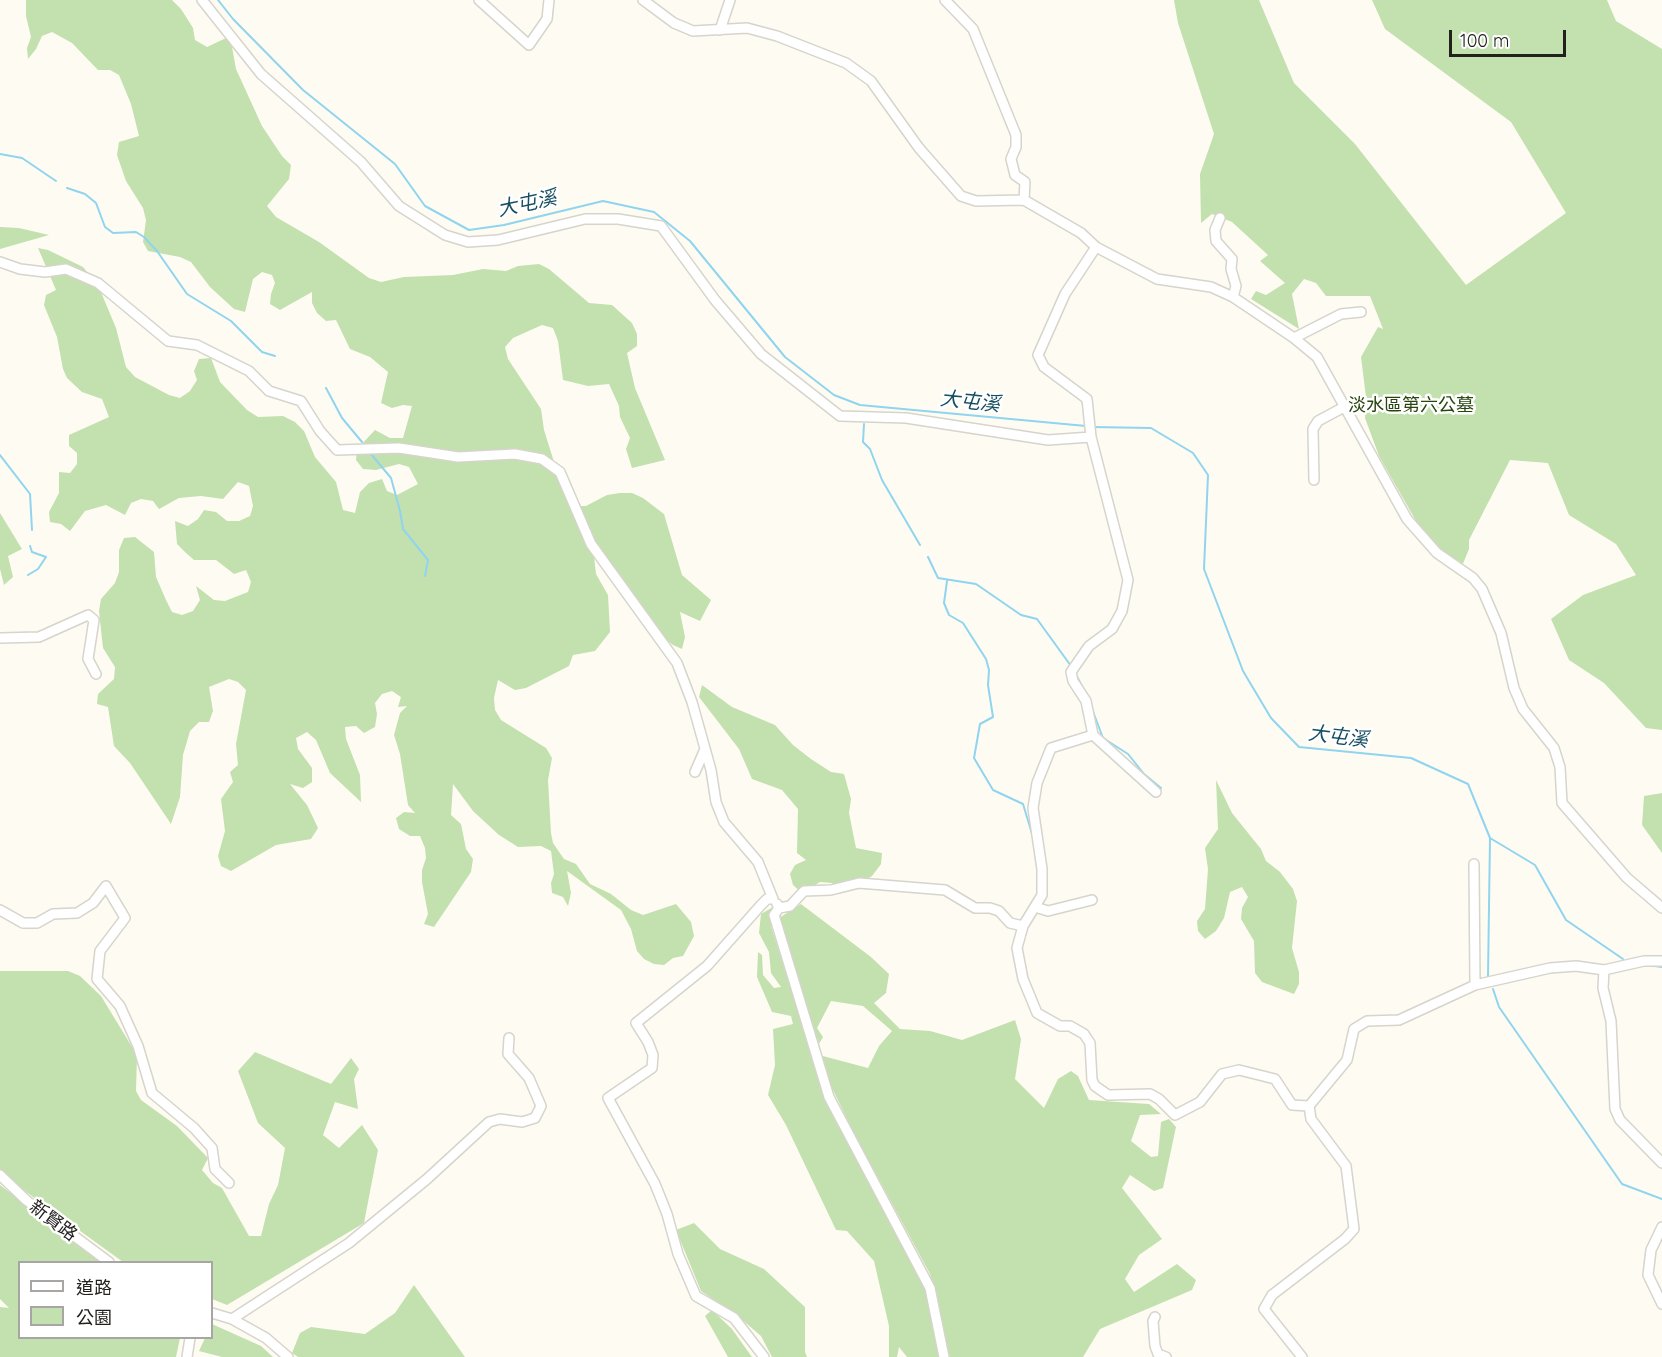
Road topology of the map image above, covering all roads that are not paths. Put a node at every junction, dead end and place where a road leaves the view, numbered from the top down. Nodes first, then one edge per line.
1 (202, 0) edge
2 (479, 0) edge
3 (549, 0) edge
4 (643, 0) edge
5 (730, 0) edge
6 (945, 0) edge
7 (720, 30) junction
8 (1024, 200) junction
9 (1220, 219) dead end
10 (1096, 247) junction
11 (0, 262) edge
12 (1233, 297) junction
13 (1361, 312) dead end
14 (1294, 338) junction
15 (1346, 406) junction
16 (1091, 435) junction
17 (1314, 480) dead end
18 (0, 638) edge
19 (96, 674) dead end
20 (1093, 735) junction
21 (705, 749) junction
22 (695, 772) dead end
23 (1155, 792) dead end
24 (1474, 864) dead end
25 (773, 898) junction
26 (1092, 900) dead end
27 (1035, 907) junction
28 (779, 908) junction
29 (1662, 908) edge
30 (0, 910) edge
31 (1023, 926) junction
32 (1662, 961) edge
33 (1604, 970) junction
34 (1475, 985) junction
35 (509, 1038) dead end
36 (1309, 1106) junction
37 (1662, 1163) edge
38 (0, 1175) edge
39 (229, 1183) dead end
40 (1662, 1227) edge
41 (106, 1261) edge
42 (1662, 1304) edge
43 (213, 1312) edge
44 (1155, 1317) dead end
45 (232, 1319) junction
46 (190, 1339) edge
47 (187, 1357) edge
48 (288, 1357) edge
49 (764, 1357) edge
50 (944, 1357) edge
51 (1166, 1357) edge
52 (1302, 1357) edge

1 - 16 street
2 - 3 street
4 - 7 street
5 - 7 street
6 - 8 street
7 - 8 street
8 - 10 street
9 - 12 street
10 - 12 street
10 - 16 street
11 - 21 street
12 - 14 street
13 - 14 street
14 - 15 street
15 - 17 street
15 - 29 street
16 - 20 street
18 - 19 street
20 - 23 street
20 - 27 street
21 - 22 street
21 - 25 street
24 - 34 street
25 - 28 street
25 - 49 street
26 - 27 street
27 - 31 street
28 - 31 street
28 - 50 street
30 - 39 street
31 - 36 street
32 - 33 street
33 - 34 street
33 - 37 street
34 - 36 street
35 - 45 street
36 - 52 street
38 - 41 street, 新賢路
40 - 42 street
43 - 45 street
44 - 51 street
45 - 48 street
46 - 47 street

